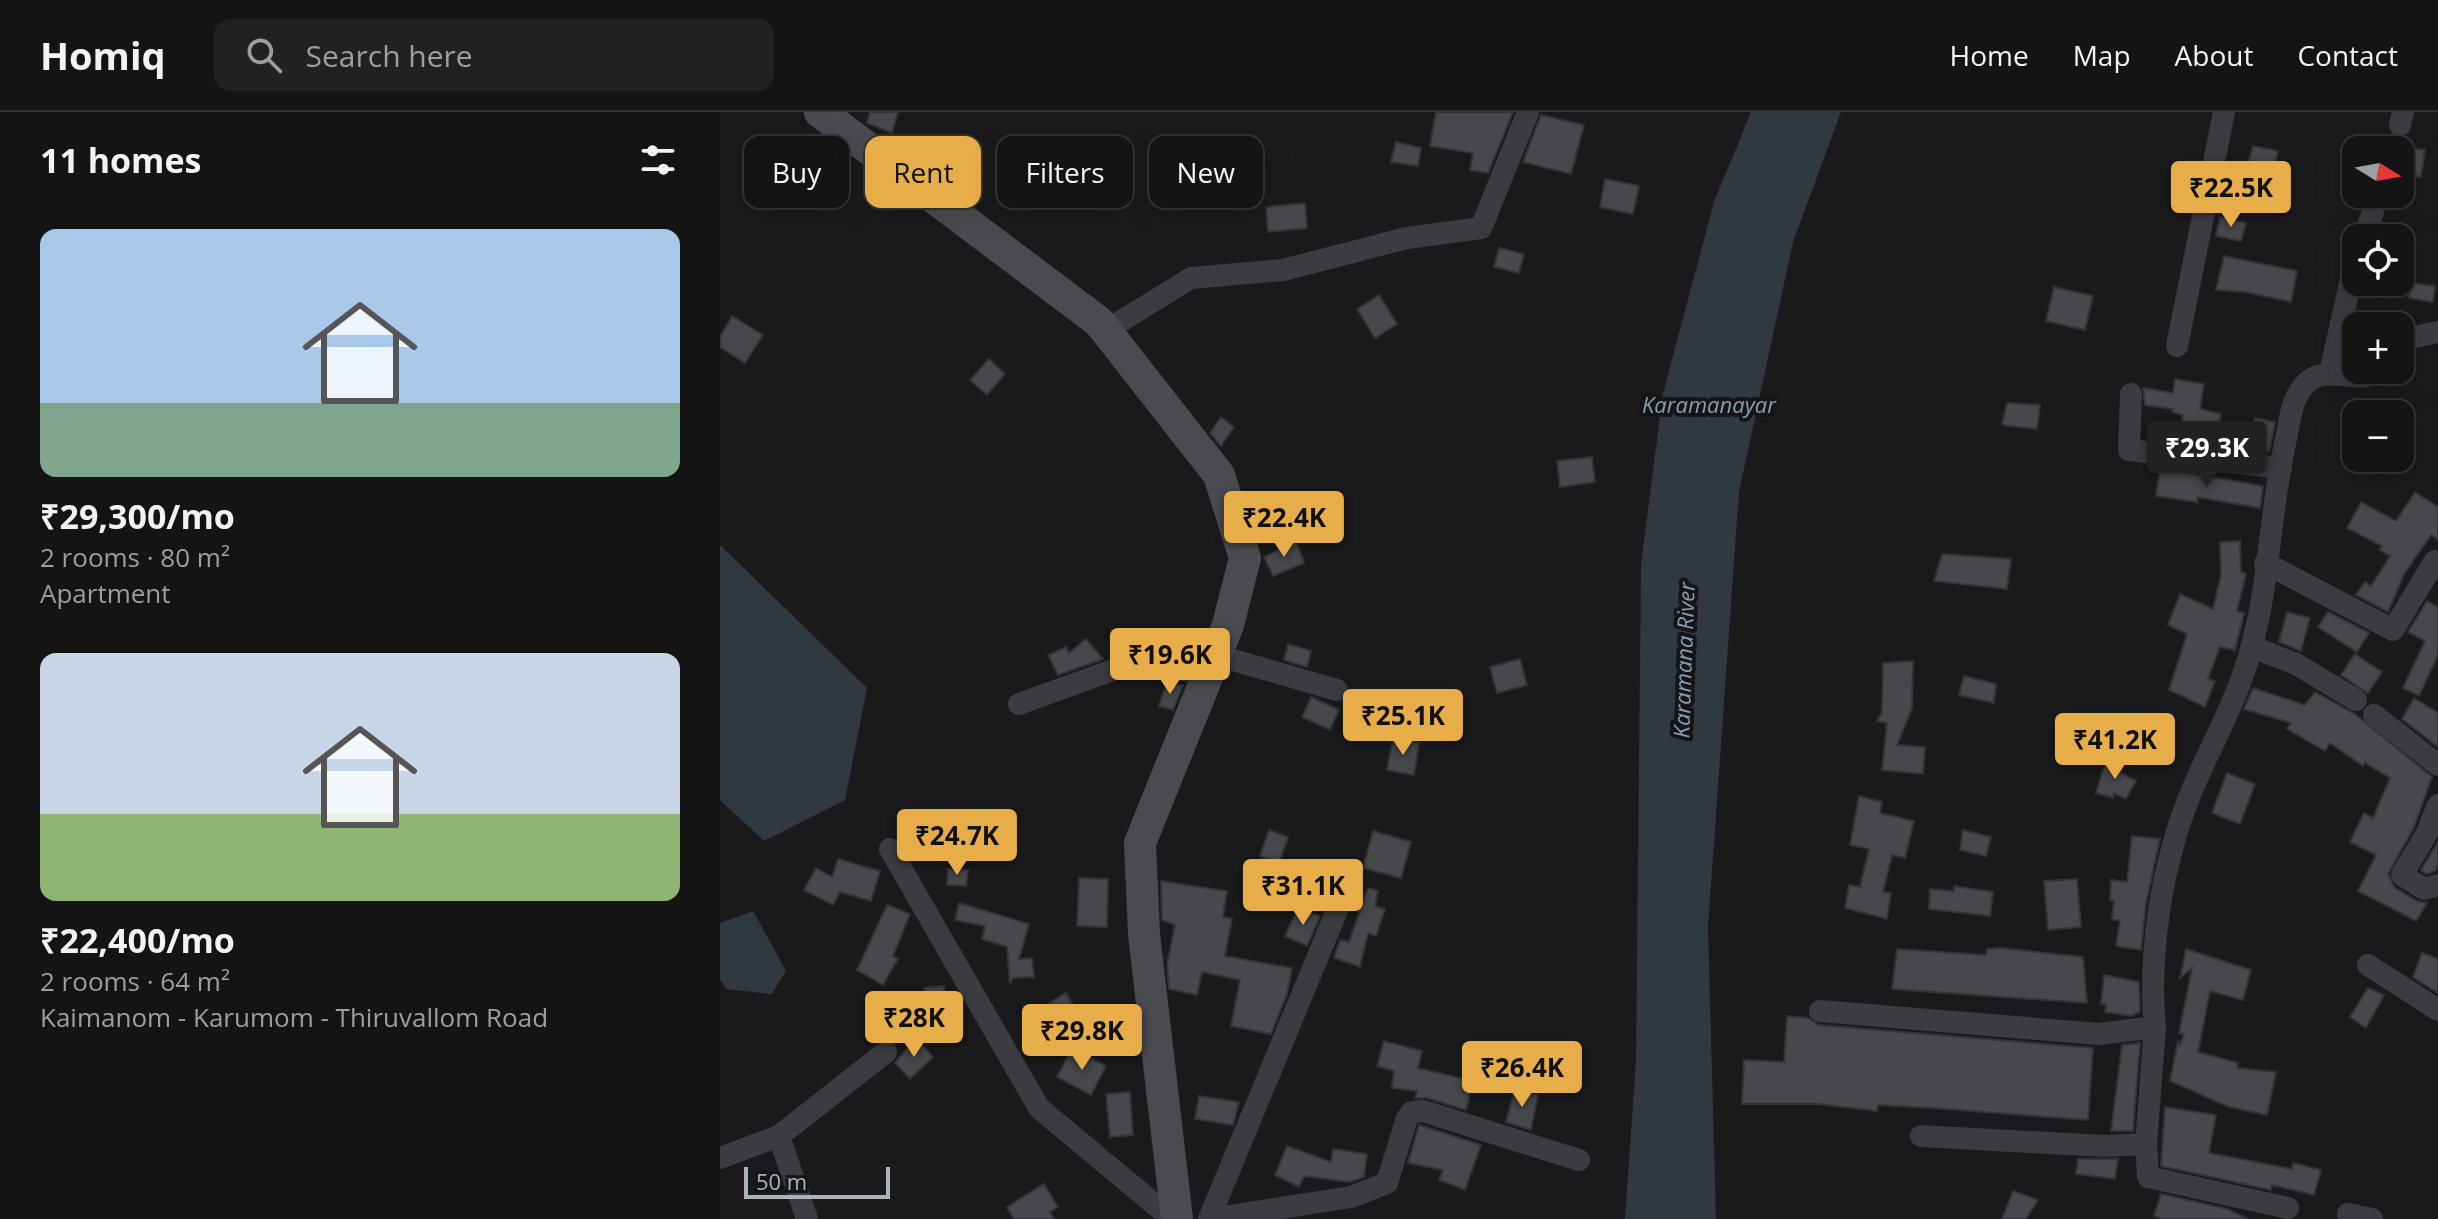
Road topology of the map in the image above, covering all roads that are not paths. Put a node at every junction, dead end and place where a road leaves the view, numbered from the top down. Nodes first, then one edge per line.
1 (820, 112) edge
2 (1528, 112) edge
3 (2224, 112) edge
4 (2373, 212) dead end
5 (2368, 224) edge
6 (2347, 296) edge
7 (1105, 331) junction
8 (2438, 332) edge
9 (2414, 337) edge
10 (2177, 346) dead end
11 (2330, 373) junction
12 (2342, 374) edge
13 (2131, 394) dead end
14 (2281, 468) junction
15 (2438, 562) edge
16 (2265, 563) junction
17 (2252, 647) junction
18 (1212, 664) junction
19 (1337, 690) dead end
20 (2356, 700) dead end
21 (1019, 704) dead end
22 (2374, 715) dead end
23 (2438, 765) edge
24 (2438, 805) edge
25 (890, 849) dead end
26 (2438, 885) edge
27 (1338, 908) dead end
28 (2368, 965) dead end
29 (2438, 1010) edge
30 (1820, 1011) dead end
31 (2155, 1027) junction
32 (886, 1052) dead end
33 (779, 1136) junction
34 (1921, 1136) dead end
35 (2146, 1144) junction
36 (720, 1158) edge
37 (1579, 1160) dead end
38 (2288, 1208) dead end
39 (2348, 1214) dead end
40 (807, 1219) edge
41 (1174, 1219) edge
42 (1210, 1219) edge
43 (2372, 1219) edge

1 - 7 main road
2 - 7 street
3 - 10 street
4 - 5 street
6 - 11 street
7 - 18 main road
8 - 9 street
11 - 12 street
11 - 14 street
13 - 14 street
14 - 16 street
15 - 16 street
16 - 17 street
17 - 20 street
17 - 31 street
18 - 19 street
18 - 21 street
18 - 41 main road
22 - 23 street
24 - 26 street
25 - 41 street
27 - 42 street
28 - 29 street
30 - 31 street
31 - 35 street
32 - 33 street
33 - 36 street
33 - 40 street
34 - 35 street
35 - 38 street
37 - 42 street
39 - 43 street

